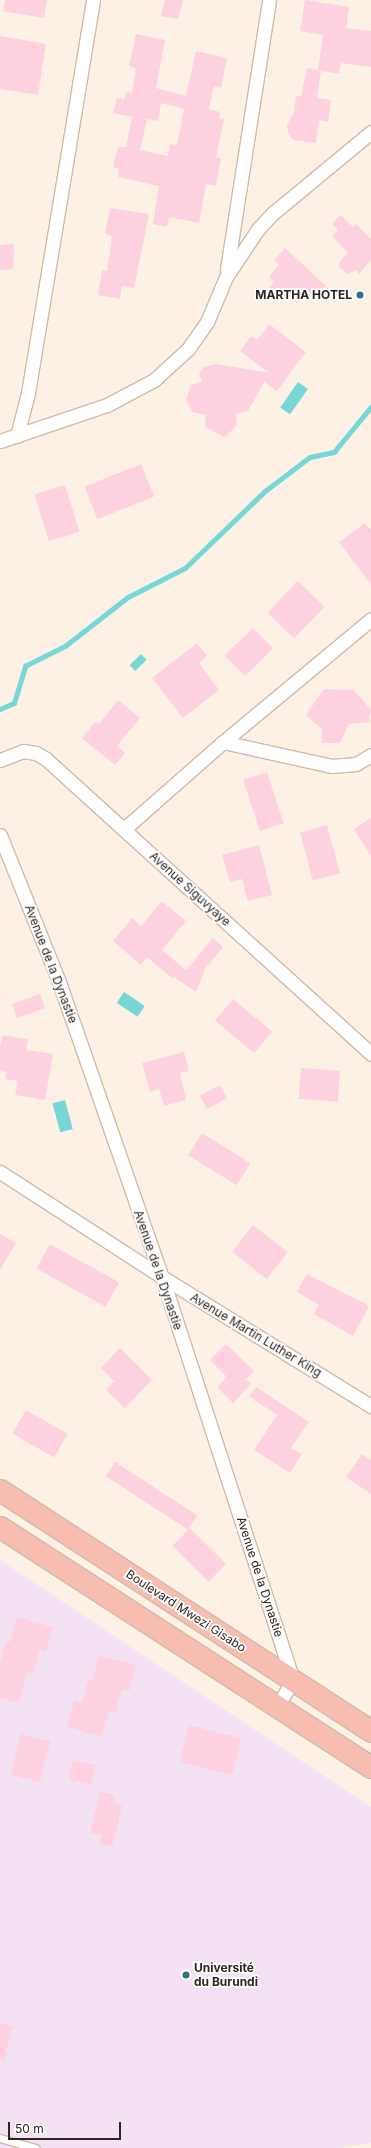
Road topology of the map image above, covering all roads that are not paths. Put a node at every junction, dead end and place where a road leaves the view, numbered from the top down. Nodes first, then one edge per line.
1 (93, 0) edge
2 (269, 0) edge
3 (371, 132) edge
4 (226, 277) junction
5 (17, 436) junction
6 (0, 441) edge
7 (371, 619) edge
8 (223, 742) junction
9 (371, 755) edge
10 (0, 760) edge
11 (124, 829) junction
12 (0, 835) edge
13 (371, 1054) edge
14 (0, 1172) edge
15 (162, 1277) junction
16 (371, 1406) edge
17 (0, 1490) edge
18 (0, 1527) edge
19 (293, 1681) junction
20 (277, 1706) junction
21 (371, 1731) edge
22 (371, 1767) edge
23 (0, 2138) edge
24 (36, 2148) edge

1 - 5 street
2 - 4 street
3 - 4 street
4 - 5 street
5 - 6 street
7 - 8 street
8 - 9 street
8 - 11 street
10 - 11 street, Avenue Siguvyaye
11 - 13 street, Avenue Siguvyaye
12 - 15 street, Avenue de la Dynastie
14 - 15 street, Avenue Martin Luther King
15 - 16 street, Avenue Martin Luther King
15 - 19 street, Avenue de la Dynastie
17 - 19 main road, Boulevard Mwezi Gisabo
18 - 20 main road
19 - 20 street
19 - 21 main road, Boulevard Mwezi Gisabo
20 - 22 main road
23 - 24 lane

